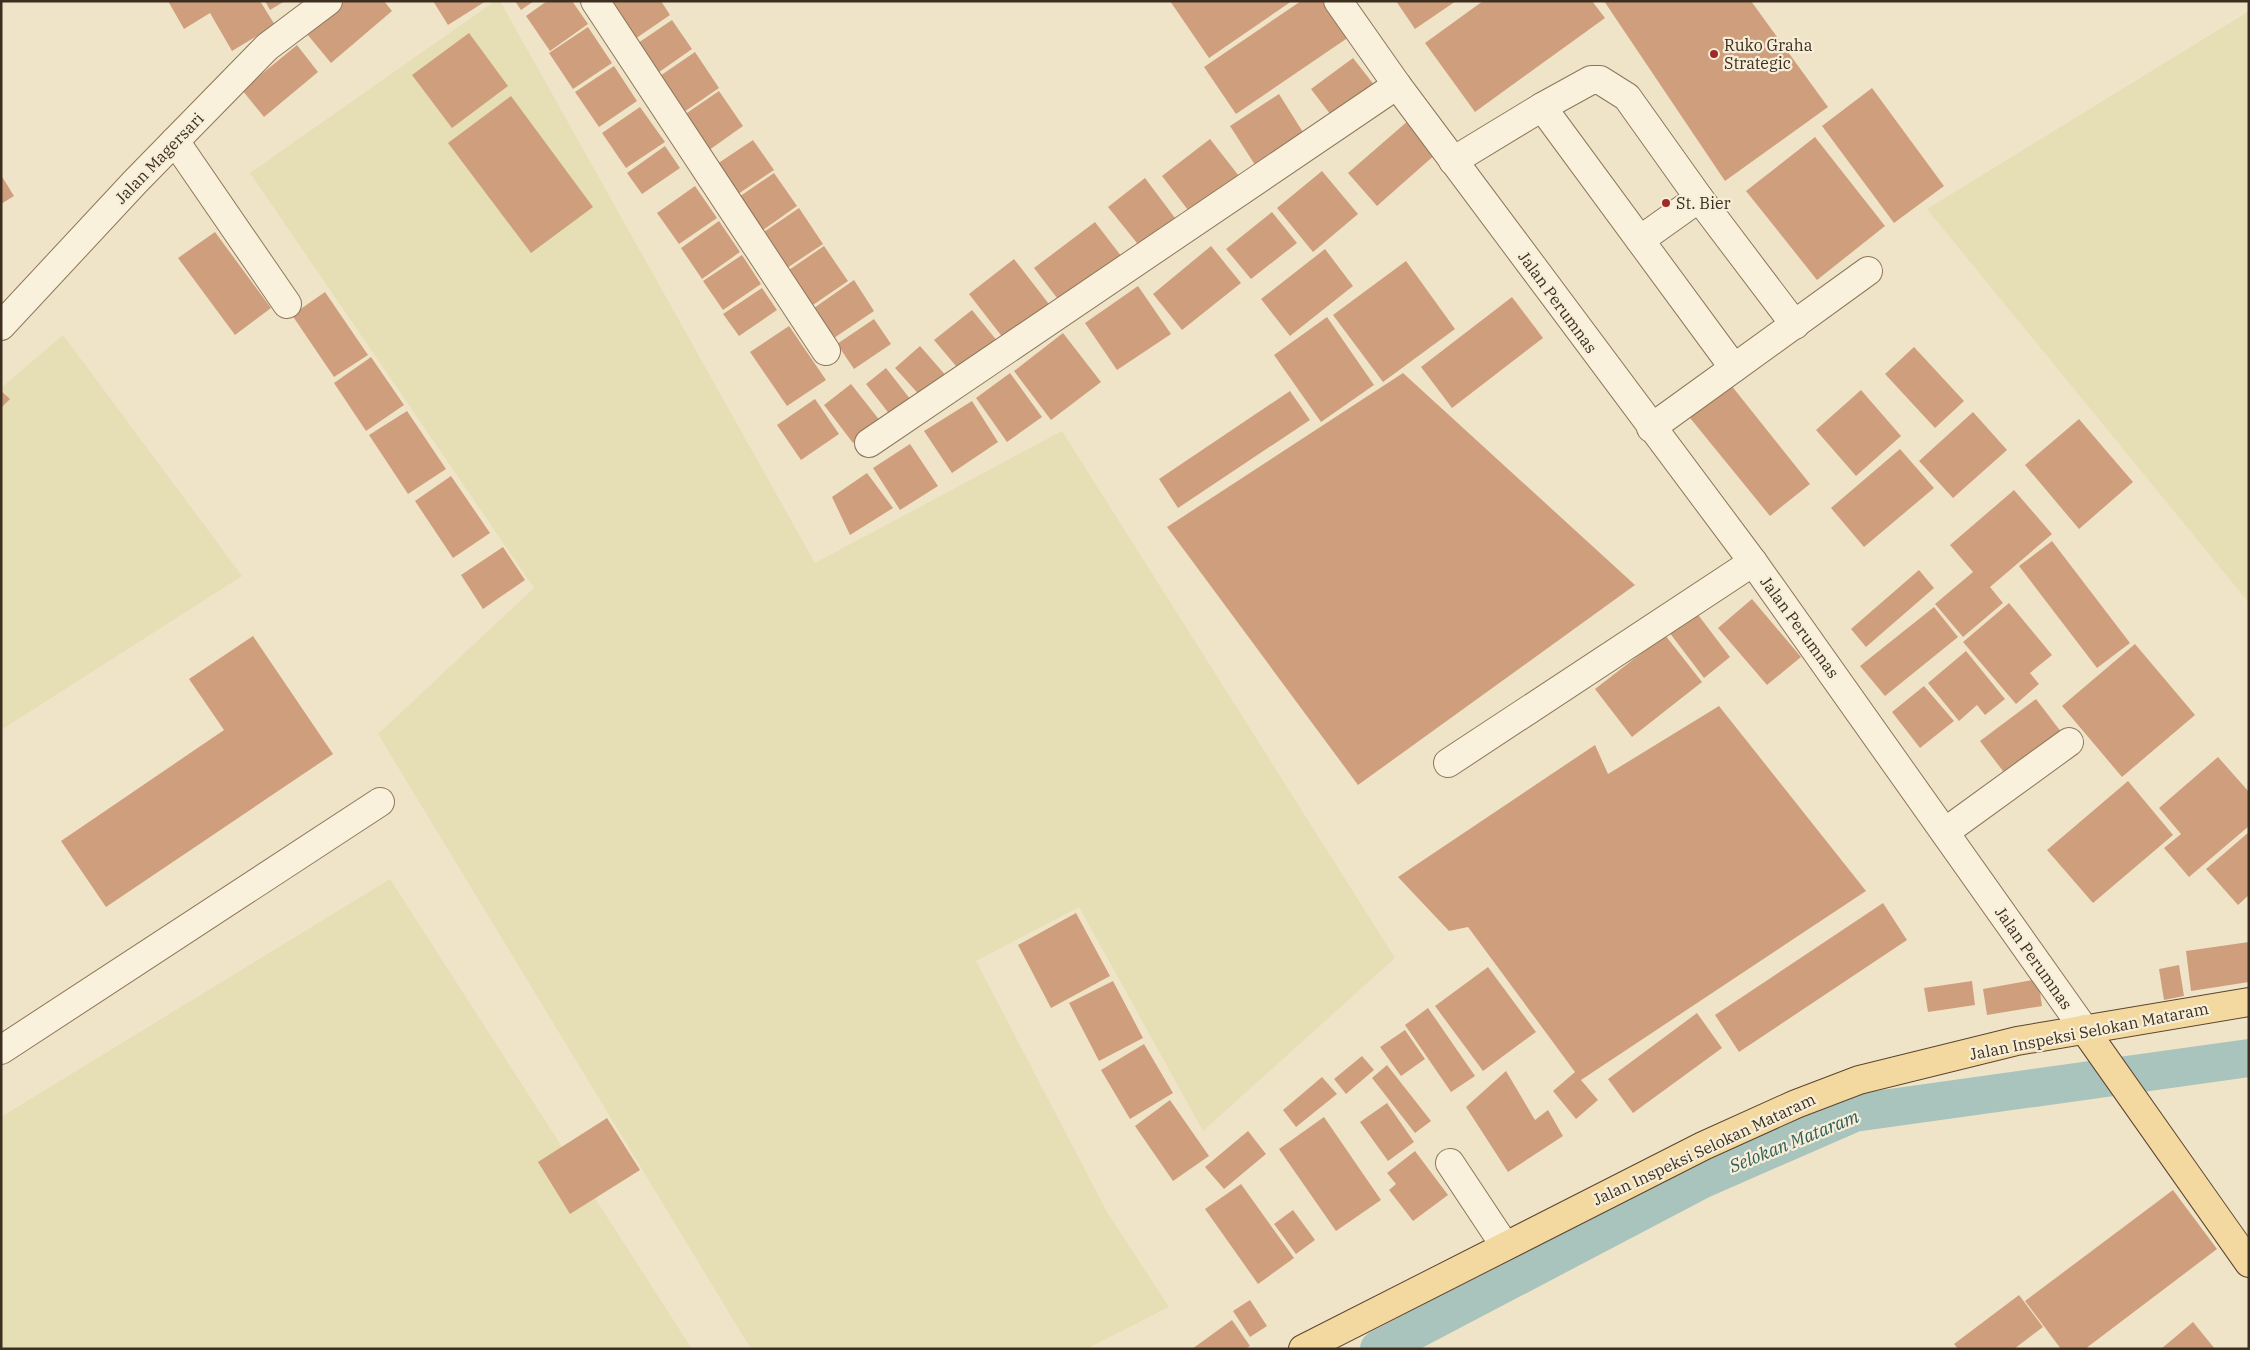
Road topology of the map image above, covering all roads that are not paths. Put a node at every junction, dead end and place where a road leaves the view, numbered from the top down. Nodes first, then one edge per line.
1 (328, 1) edge
2 (595, 1) edge
3 (1338, 1) edge
4 (1397, 85) junction
5 (1542, 107) junction
6 (174, 141) junction
7 (1453, 161) junction
8 (1699, 198) junction
9 (1640, 240) junction
10 (1868, 271) dead end
11 (287, 304) dead end
12 (1794, 325) junction
13 (1, 326) edge
14 (826, 350) dead end
15 (1734, 368) junction
16 (1651, 428) junction
17 (869, 443) dead end
18 (1753, 562) junction
19 (2069, 742) dead end
20 (1448, 762) dead end
21 (380, 802) dead end
22 (1945, 832) junction
23 (2249, 1002) edge
24 (2084, 1029) junction
25 (1, 1050) edge
26 (1450, 1163) dead end
27 (1505, 1246) junction
28 (2249, 1263) edge
29 (1303, 1349) edge

1 - 6 street, Jalan Magersari
2 - 14 street
3 - 4 street, Jalan Perumnas
4 - 7 street, Jalan Perumnas
4 - 17 street
5 - 7 street
5 - 8 street
5 - 9 street
6 - 11 street
6 - 13 street, Jalan Magersari
7 - 16 street, Jalan Perumnas
8 - 9 street
8 - 12 street
9 - 15 street
10 - 12 street
12 - 15 street
15 - 16 street
16 - 18 street, Jalan Perumnas
18 - 20 street
18 - 22 street, Jalan Perumnas
19 - 22 street
21 - 25 street
22 - 24 street, Jalan Perumnas
23 - 24 main road, Jalan Inspeksi Selokan Mataram
24 - 27 main road, Jalan Inspeksi Selokan Mataram
24 - 28 main road, Jalan Perumnas
26 - 27 street
27 - 29 main road, Jalan Inspeksi Selokan Mataram

